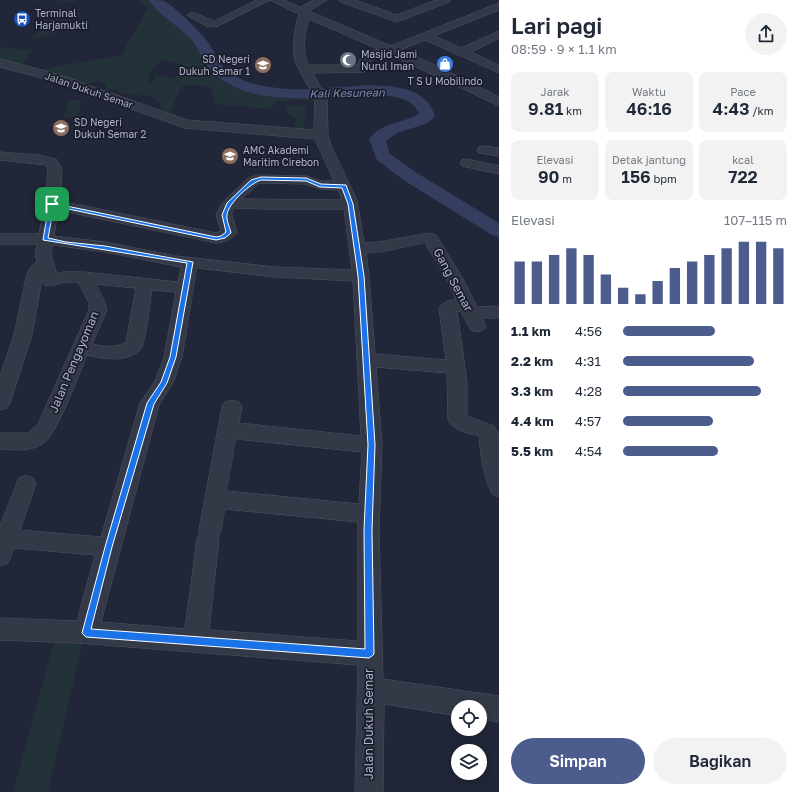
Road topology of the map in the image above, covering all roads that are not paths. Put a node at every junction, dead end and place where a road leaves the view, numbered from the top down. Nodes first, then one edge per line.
1 (244, 0) edge
2 (265, 0) edge
3 (276, 0) edge
4 (322, 0) edge
5 (445, 0) edge
6 (348, 2) edge
7 (499, 6) edge
8 (228, 8) dead end
9 (368, 9) junction
10 (302, 12) junction
11 (192, 16) dead end
12 (391, 18) junction
13 (334, 25) junction
14 (355, 34) junction
15 (499, 34) edge
16 (424, 36) junction
17 (389, 49) junction
18 (462, 52) junction
19 (4, 67) edge
20 (499, 69) edge
21 (308, 74) junction
22 (492, 80) edge
23 (471, 88) junction
24 (499, 102) edge
25 (321, 135) junction
26 (484, 150) dead end
27 (499, 152) edge
28 (0, 156) edge
29 (467, 163) dead end
30 (499, 170) edge
31 (348, 195) junction
32 (229, 203) junction
33 (52, 204) junction
34 (0, 239) edge
35 (45, 239) junction
36 (82, 245) junction
37 (356, 248) junction
38 (44, 259) junction
39 (190, 262) junction
40 (361, 276) junction
41 (84, 277) junction
42 (51, 281) junction
43 (145, 283) junction
44 (33, 288) junction
45 (186, 288) junction
46 (499, 312) edge
47 (472, 315) junction
48 (81, 348) junction
49 (367, 360) junction
50 (455, 367) junction
51 (0, 403) edge
52 (232, 407) dead end
53 (228, 430) junction
54 (0, 441) edge
55 (372, 445) junction
56 (26, 484) dead end
57 (499, 488) edge
58 (215, 499) junction
59 (369, 514) junction
60 (3, 547) edge
61 (109, 547) junction
62 (0, 629) edge
63 (86, 633) junction
64 (196, 641) junction
65 (369, 654) junction
66 (371, 690) junction
67 (499, 709) edge
68 (369, 792) edge

1 - 8 street
2 - 11 street
3 - 10 street
4 - 10 street
5 - 12 street
6 - 9 street
7 - 16 street
9 - 12 street
9 - 13 street
10 - 13 street
10 - 21 street, Jalan Dukuh Semar
12 - 14 street
13 - 14 street
14 - 17 street
15 - 18 street
16 - 17 street
16 - 18 street
17 - 21 street
17 - 23 street
18 - 20 street
19 - 25 street, Jalan Dukuh Semar
21 - 25 street, Jalan Dukuh Semar
22 - 23 street
23 - 24 street
25 - 31 street, Jalan Dukuh Semar
26 - 27 street
28 - 33 street
29 - 30 street
31 - 32 street
31 - 32 street
31 - 37 street, Jalan Dukuh Semar
32 - 33 street
33 - 35 street
34 - 35 street
35 - 36 street
35 - 38 street
36 - 38 street
36 - 39 street
37 - 40 street, Jalan Dukuh Semar
37 - 47 street, Gang Semar
38 - 42 street
38 - 44 street
39 - 40 street
39 - 45 street
40 - 49 street, Jalan Dukuh Semar
41 - 42 street
41 - 43 street
41 - 48 street, Jalan Pengayoman
42 - 44 street
43 - 45 street
43 - 48 street
44 - 51 street
45 - 61 street
46 - 47 street
47 - 50 street
48 - 54 street, Jalan Pengayoman
49 - 50 street
49 - 55 street, Jalan Dukuh Semar
50 - 57 street
52 - 53 street
53 - 55 street
53 - 58 street
55 - 59 street, Jalan Dukuh Semar
56 - 60 street
58 - 59 street
58 - 64 street
59 - 65 street, Jalan Dukuh Semar
60 - 61 street
61 - 63 street
62 - 63 street
63 - 64 street
64 - 65 street
65 - 66 street, Jalan Dukuh Semar
66 - 67 street
66 - 68 street, Jalan Dukuh Semar

